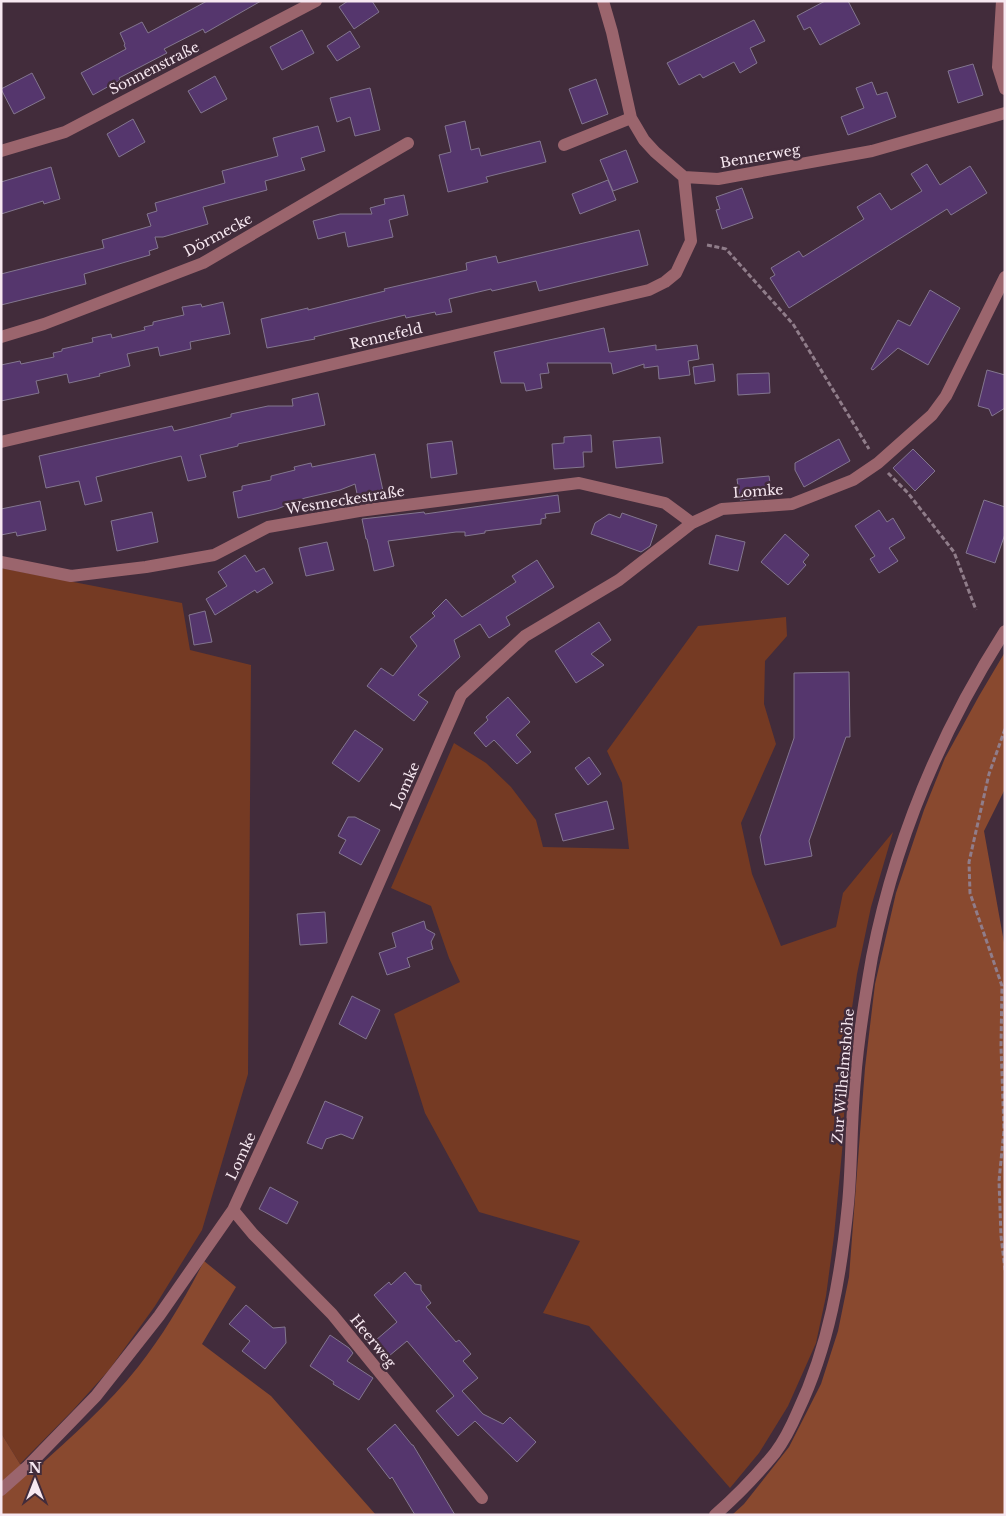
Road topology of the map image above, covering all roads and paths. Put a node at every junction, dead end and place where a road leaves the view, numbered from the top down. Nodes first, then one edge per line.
1 (316, 1) edge
2 (603, 1) edge
3 (1002, 1) edge
4 (1005, 89) edge
5 (1005, 113) edge
6 (631, 118) junction
7 (408, 144) dead end
8 (564, 145) dead end
9 (1, 151) edge
10 (684, 177) junction
11 (691, 241) junction
12 (1005, 277) edge
13 (1, 337) edge
14 (1, 442) edge
15 (878, 463) junction
16 (692, 523) junction
17 (1, 562) edge
18 (976, 610) dead end
19 (1005, 631) edge
20 (1005, 729) edge
21 (232, 1210) junction
22 (1005, 1270) edge
23 (1, 1490) edge
24 (482, 1498) dead end
25 (715, 1515) edge

1 - 9 street, Sonnenstraße
2 - 6 street
3 - 4 street
5 - 10 street, Bennerweg
6 - 8 street
6 - 10 street
7 - 13 street, Dörmecke
10 - 11 street
11 - 14 street, Rennefeld
11 - 15 path
12 - 15 street, Lomke
15 - 16 street, Lomke
15 - 18 path
16 - 17 street, Wesmeckestraße
16 - 21 street, Lomke
19 - 25 street, Zur Wilhelmshöhe
20 - 22 path
21 - 23 street, Lomke
21 - 24 street, Heerweg

